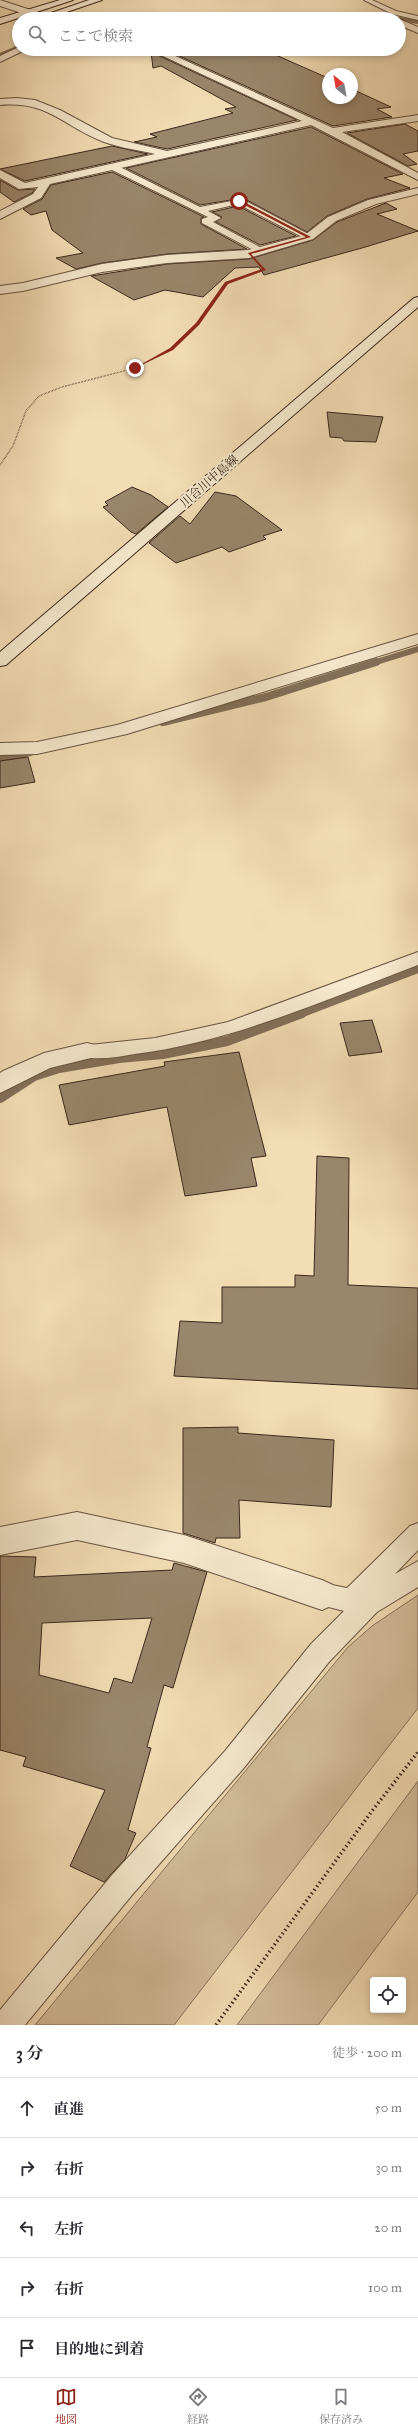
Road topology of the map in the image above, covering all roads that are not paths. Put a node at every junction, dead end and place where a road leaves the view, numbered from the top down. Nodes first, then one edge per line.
1 (69, 0) edge
2 (98, 0) edge
3 (367, 0) edge
4 (0, 3) edge
5 (25, 12) edge
6 (31, 12) edge
7 (61, 12) edge
8 (387, 12) edge
9 (12, 18) edge
10 (406, 18) edge
11 (418, 18) edge
12 (0, 21) edge
13 (406, 23) edge
14 (12, 26) edge
15 (0, 30) edge
16 (418, 30) edge
17 (12, 54) edge
18 (169, 56) edge
19 (0, 59) edge
20 (0, 102) edge
21 (418, 118) edge
22 (312, 122) junction
23 (332, 131) junction
24 (166, 154) junction
25 (114, 167) junction
26 (0, 173) edge
27 (418, 177) edge
28 (45, 183) junction
29 (418, 190) edge
30 (198, 210) junction
31 (0, 216) edge
32 (309, 237) junction
33 (262, 251) junction
34 (0, 290) edge
35 (418, 301) edge
36 (418, 639) edge
37 (0, 661) edge
38 (0, 749) edge
39 (418, 958) edge
40 (87, 1051) joint
41 (0, 1084) edge
42 (418, 1534) edge
43 (0, 1541) edge
44 (418, 1573) edge
45 (322, 1595) joint
46 (360, 1602) junction
47 (6, 2025) edge

1 - 6 street
2 - 7 street
3 - 8 lane
4 - 5 street
9 - 12 street
10 - 11 lane
13 - 16 street
14 - 15 street
17 - 19 street
18 - 22 street
20 - 24 street
21 - 23 street
22 - 23 street
22 - 24 street
23 - 27 street
24 - 25 street
25 - 28 street
25 - 30 lane
26 - 28 street
28 - 31 street
29 - 32 street
30 - 32 lane
30 - 33 lane
32 - 33 street
33 - 34 street
35 - 37 street, 川合川中島線
36 - 38 street
39 - 40 lane
40 - 41 street
42 - 46 lane
43 - 45 street
44 - 46 lane
45 - 46 lane
46 - 47 lane

